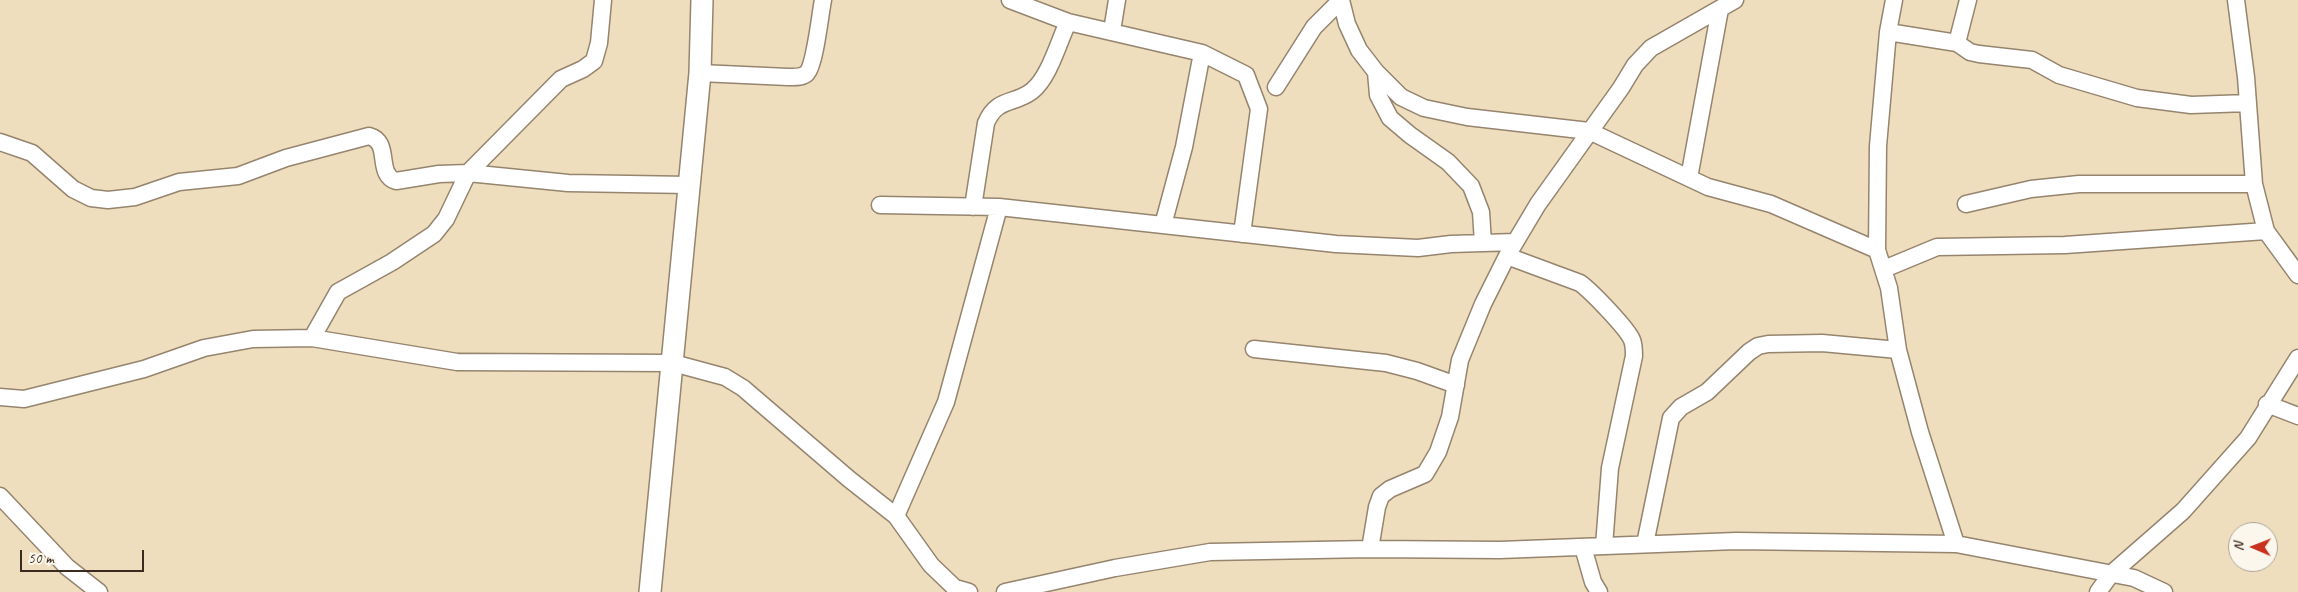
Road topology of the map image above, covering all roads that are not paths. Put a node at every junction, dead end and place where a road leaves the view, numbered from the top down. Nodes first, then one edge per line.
1 (603, 0) edge
2 (702, 0) edge
3 (822, 0) edge
4 (1010, 0) edge
5 (1117, 0) edge
6 (1736, 0) edge
7 (1894, 0) edge
8 (1968, 0) edge
9 (2236, 0) edge
10 (1720, 9) junction
11 (1068, 22) junction
12 (1112, 30) junction
13 (1888, 32) junction
14 (1957, 43) junction
15 (1202, 53) junction
16 (1376, 72) junction
17 (700, 73) junction
18 (1276, 86) dead end
19 (2248, 103) junction
20 (1589, 131) junction
21 (0, 142) edge
22 (468, 173) junction
23 (1689, 178) junction
24 (2254, 184) junction
25 (689, 185) junction
26 (1966, 204) dead end
27 (880, 205) dead end
28 (973, 206) junction
29 (999, 207) junction
30 (1163, 225) junction
31 (2266, 232) junction
32 (1242, 234) junction
33 (1483, 243) junction
34 (1511, 249) junction
35 (1877, 250) junction
36 (1884, 269) junction
37 (2298, 275) edge
38 (312, 338) junction
39 (1254, 349) dead end
40 (1898, 350) junction
41 (2298, 358) edge
42 (673, 362) junction
43 (1456, 385) junction
44 (0, 396) edge
45 (2267, 404) junction
46 (2298, 416) edge
47 (0, 496) edge
48 (896, 516) junction
49 (1645, 544) junction
50 (1956, 544) junction
51 (1604, 546) junction
52 (1583, 547) junction
53 (1370, 549) junction
54 (2112, 574) junction
55 (99, 592) edge
56 (650, 592) edge
57 (969, 592) edge
58 (1005, 592) edge
59 (1599, 592) edge
60 (2098, 592) edge
61 (2164, 592) edge

1 - 22 street
2 - 17 main road
3 - 17 street
4 - 11 street
5 - 12 street
6 - 10 street
7 - 13 street
8 - 14 street
9 - 19 street
10 - 20 street
10 - 23 street
11 - 12 street
11 - 28 street
12 - 15 street
13 - 14 street
13 - 35 street
14 - 19 street
15 - 30 street
15 - 32 street
16 - 18 street
16 - 20 street
16 - 33 street
17 - 25 main road
19 - 24 street
20 - 23 street
20 - 34 street
21 - 22 street
22 - 25 street
22 - 38 street
23 - 35 street
24 - 26 street
24 - 31 street
25 - 42 main road
27 - 28 street
28 - 29 street
29 - 30 street
29 - 48 street
30 - 32 street
31 - 36 street
31 - 37 street
32 - 33 street
33 - 34 street
34 - 43 street
34 - 51 street
35 - 36 street
36 - 40 street
38 - 42 street
38 - 44 street
39 - 43 street
40 - 49 street
40 - 50 street
41 - 45 street
42 - 48 street
42 - 56 main road
43 - 53 street
45 - 46 street
45 - 54 street
47 - 55 street
48 - 57 street
49 - 50 street
49 - 51 street
50 - 54 street
51 - 52 street
52 - 53 street
52 - 59 street
53 - 58 street
54 - 60 street
54 - 61 street

